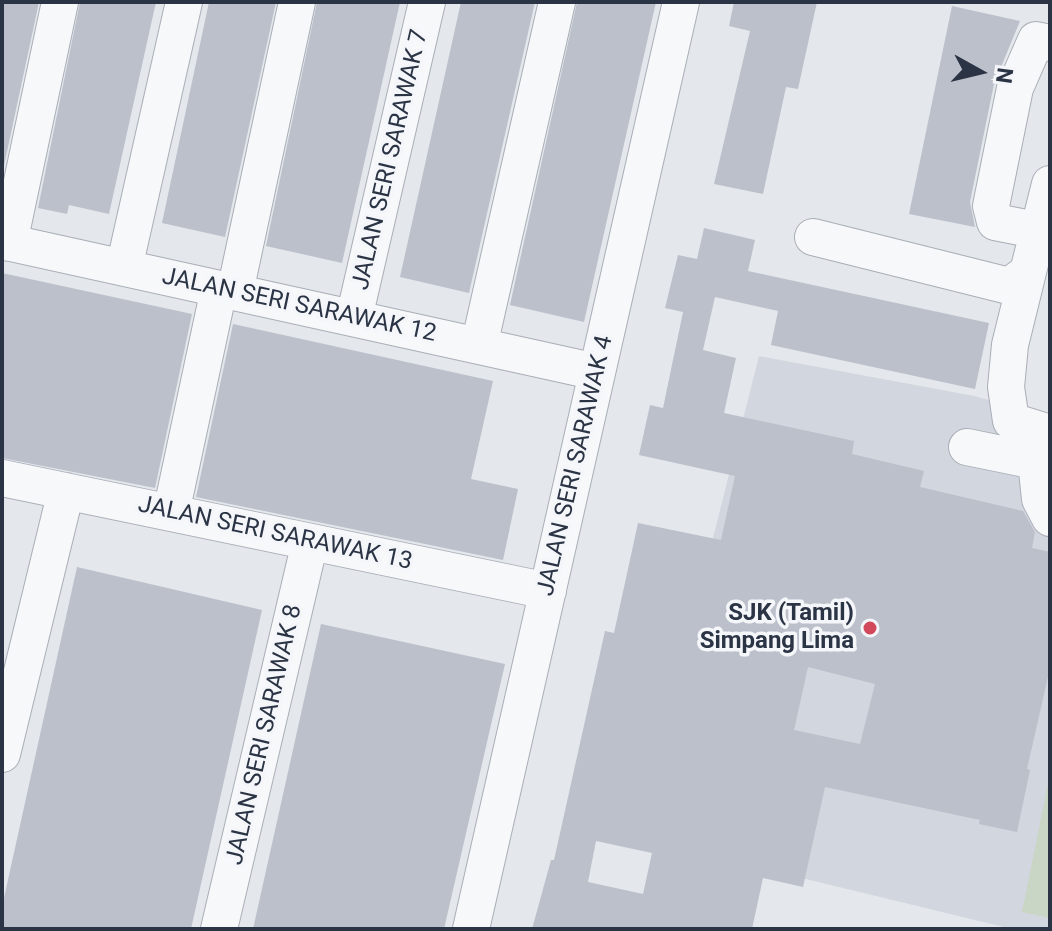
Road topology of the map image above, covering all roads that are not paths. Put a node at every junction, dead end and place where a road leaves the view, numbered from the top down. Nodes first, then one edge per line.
1 (60, 2) edge
2 (184, 2) edge
3 (297, 2) edge
4 (427, 2) edge
5 (557, 2) edge
6 (681, 2) edge
7 (1050, 43) edge
8 (1050, 184) edge
9 (1041, 231) junction
10 (813, 237) dead end
11 (6, 242) edge
12 (124, 268) junction
13 (1028, 272) junction
14 (227, 290) junction
15 (354, 318) junction
16 (479, 346) junction
17 (597, 372) junction
18 (967, 447) dead end
19 (1045, 453) edge
20 (2, 478) edge
21 (66, 491) junction
22 (171, 513) junction
23 (1050, 518) edge
24 (310, 542) junction
25 (548, 591) junction
26 (2, 754) edge
27 (219, 929) edge
28 (471, 929) edge

1 - 11 street
2 - 12 street
3 - 14 street
4 - 15 street, JALAN SERI SARAWAK 7
5 - 16 street
6 - 17 street, JALAN SERI SARAWAK 4
7 - 9 street
8 - 9 street
9 - 13 street
10 - 13 street
11 - 12 street, JALAN SERI SARAWAK 12
12 - 14 street, JALAN SERI SARAWAK 12
13 - 19 street
14 - 15 street, JALAN SERI SARAWAK 12
14 - 22 street
15 - 16 street, JALAN SERI SARAWAK 12
16 - 17 street, JALAN SERI SARAWAK 12
17 - 25 street, JALAN SERI SARAWAK 4
18 - 19 street
19 - 23 street
20 - 21 street, JALAN SERI SARAWAK 13
21 - 22 street, JALAN SERI SARAWAK 13
21 - 26 street
22 - 24 street, JALAN SERI SARAWAK 13
24 - 25 street, JALAN SERI SARAWAK 13
24 - 27 street, JALAN SERI SARAWAK 8
25 - 28 street, JALAN SERI SARAWAK 4

